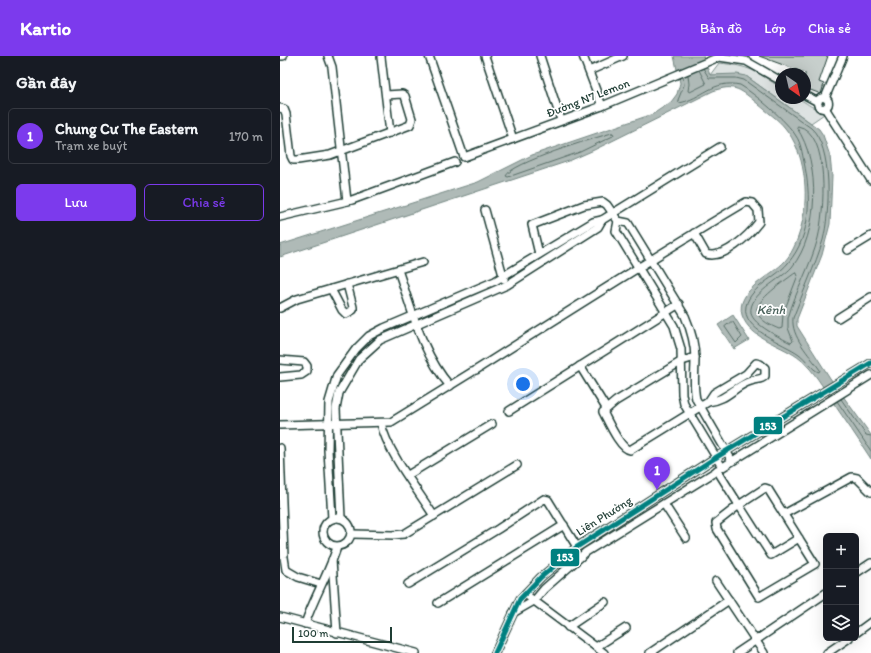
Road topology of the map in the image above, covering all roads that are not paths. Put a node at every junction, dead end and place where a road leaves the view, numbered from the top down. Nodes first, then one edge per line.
1 (280, 56) edge
2 (283, 56) edge
3 (328, 56) edge
4 (429, 56) edge
5 (485, 56) edge
6 (540, 56) edge
7 (583, 56) edge
8 (623, 56) edge
9 (719, 56) edge
10 (843, 56) edge
11 (381, 57) edge
12 (589, 71) junction
13 (775, 78) edge
14 (386, 95) junction
15 (811, 98) edge
16 (825, 98) junction
17 (818, 102) junction
18 (602, 106) junction
19 (280, 108) edge
20 (825, 108) junction
21 (561, 120) junction
22 (390, 133) junction
23 (512, 139) junction
24 (720, 147) dead end
25 (341, 151) junction
26 (455, 162) dead end
27 (871, 180) edge
28 (347, 201) junction
29 (485, 210) dead end
30 (613, 213) junction
31 (280, 217) edge
32 (602, 220) junction
33 (618, 221) junction
34 (694, 233) junction
35 (871, 236) edge
36 (848, 250) dead end
37 (539, 254) junction
38 (651, 260) junction
39 (423, 262) dead end
40 (638, 268) junction
41 (398, 270) junction
42 (503, 276) junction
43 (347, 284) junction
44 (507, 285) junction
45 (331, 289) junction
46 (871, 297) edge
47 (679, 304) junction
48 (280, 308) edge
49 (666, 311) junction
50 (414, 315) junction
51 (838, 318) dead end
52 (416, 324) junction
53 (695, 357) junction
54 (280, 360) edge
55 (682, 361) junction
56 (871, 364) edge
57 (580, 366) junction
58 (871, 374) edge
59 (280, 377) edge
60 (450, 386) junction
61 (708, 402) junction
62 (700, 407) junction
63 (606, 408) junction
64 (509, 411) dead end
65 (689, 414) junction
66 (332, 423) junction
67 (381, 423) junction
68 (492, 424) dead end
69 (280, 425) edge
70 (280, 448) edge
71 (726, 451) junction
72 (715, 458) junction
73 (732, 461) junction
74 (517, 465) dead end
75 (719, 469) junction
76 (408, 476) junction
77 (871, 492) edge
78 (664, 504) junction
79 (739, 505) junction
80 (784, 514) junction
81 (434, 516) junction
82 (332, 518) junction
83 (341, 518) junction
84 (564, 525) junction
85 (352, 534) junction
86 (686, 538) dead end
87 (799, 538) junction
88 (337, 547) junction
89 (577, 547) junction
90 (332, 560) junction
91 (871, 563) edge
92 (859, 571) edge
93 (716, 581) dead end
94 (321, 584) junction
95 (408, 584) dead end
96 (525, 594) junction
97 (823, 595) edge
98 (728, 600) junction
99 (534, 601) junction
100 (605, 602) dead end
101 (438, 603) dead end
102 (513, 613) junction
103 (281, 620) edge
104 (871, 622) edge
105 (305, 624) junction
106 (568, 627) junction
107 (626, 628) dead end
108 (859, 631) edge
109 (337, 633) junction
110 (755, 641) junction
111 (844, 641) edge
112 (596, 647) junction
113 (416, 653) edge
114 (494, 653) edge
115 (604, 653) edge
116 (650, 653) edge
117 (737, 653) edge
118 (764, 653) edge
119 (827, 653) edge

1 - 2 street
3 - 25 street
4 - 23 street, Đường N7 Lemon
5 - 23 street
6 - 21 street
7 - 12 street
8 - 12 street
9 - 13 street
9 - 18 street, Đường N7 Lemon
10 - 16 street
11 - 14 street
12 - 18 street
14 - 22 street
14 - 22 street
15 - 17 street
16 - 17 street
16 - 20 street
17 - 20 street
18 - 21 street, Đường N7 Lemon
19 - 25 street
20 - 27 street
21 - 23 street, Đường N7 Lemon
22 - 25 street
24 - 30 street
25 - 28 street
26 - 28 street
28 - 31 street
29 - 42 street
30 - 32 street
30 - 33 street
30 - 37 street
32 - 37 street
32 - 44 street
33 - 38 street
33 - 40 street
34 - 34 street
34 - 38 street
35 - 36 street
37 - 42 street
38 - 40 street
38 - 47 street
39 - 41 street
40 - 49 street
40 - 60 street
41 - 43 street
41 - 50 street
42 - 44 street
42 - 50 street
43 - 45 street
43 - 45 street
44 - 52 street
45 - 48 street
46 - 51 street
47 - 49 street
47 - 53 street
49 - 55 street
49 - 57 street
50 - 52 street
50 - 66 street
52 - 60 street
52 - 66 street
53 - 55 street
53 - 62 street
54 - 59 street
55 - 63 street
55 - 65 street
56 - 71 street, Liên Phường
57 - 63 street
57 - 64 street
58 - 73 street, Liên Phường
60 - 67 street
61 - 61 street
61 - 62 street
62 - 65 street
62 - 71 street
63 - 65 street
65 - 72 street
66 - 67 street
66 - 69 street
66 - 82 street
66 - 83 street
67 - 76 street
68 - 76 street
70 - 94 street
71 - 72 street, Liên Phường
71 - 73 street
72 - 75 street
72 - 89 street, Liên Phường
73 - 75 street, Liên Phường
74 - 81 street
75 - 78 street, Liên Phường
75 - 79 street
76 - 81 street
77 - 80 street
78 - 86 street
78 - 99 street, Liên Phường
79 - 80 street
79 - 87 street
79 - 87 street
80 - 87 street
81 - 85 street
82 - 83 street
82 - 88 street
83 - 85 street
84 - 89 street
84 - 95 street
84 - 101 street
85 - 88 street
88 - 90 street
89 - 96 street, Liên Phường
90 - 94 street
90 - 109 street
91 - 92 street
93 - 98 street
94 - 105 street
96 - 99 street
96 - 102 street, Liên Phường
97 - 110 street
98 - 110 street
98 - 116 street
99 - 102 street, Liên Phường
99 - 106 street
100 - 106 street
102 - 114 street
103 - 105 street
104 - 108 street
105 - 109 street
106 - 112 street
107 - 112 street
109 - 113 street
110 - 117 street
110 - 118 street
111 - 119 street
112 - 115 street

